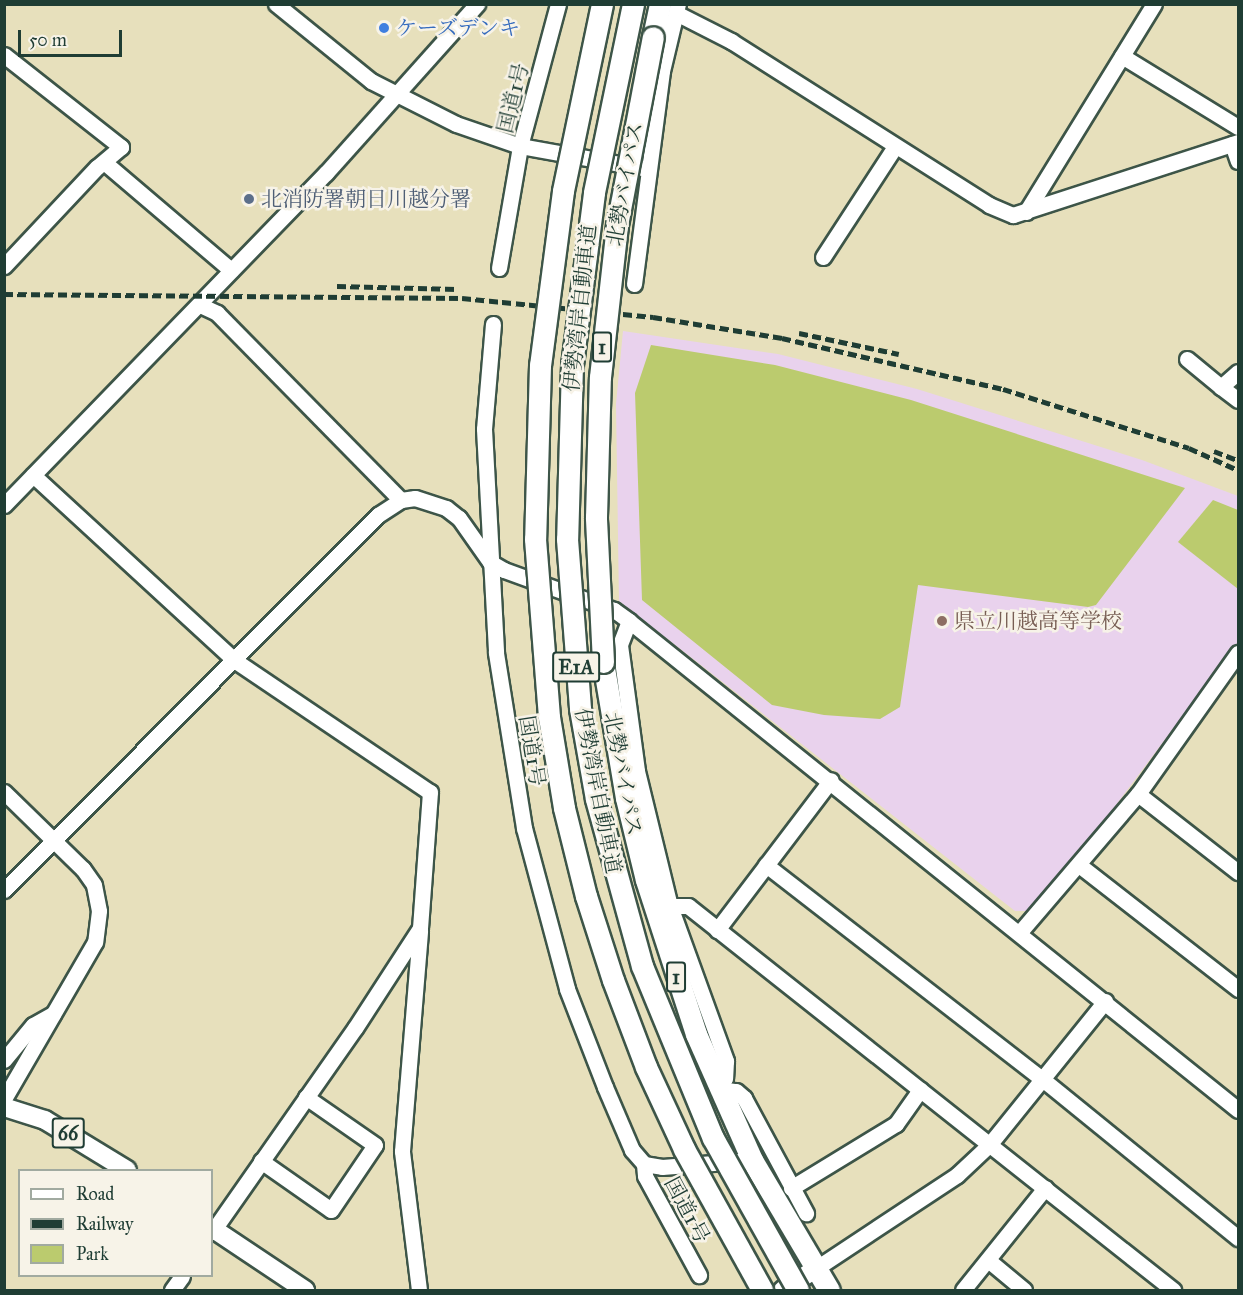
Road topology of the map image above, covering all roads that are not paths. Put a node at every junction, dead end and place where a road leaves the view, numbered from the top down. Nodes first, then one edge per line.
1 (276, 4) edge
2 (477, 4) edge
3 (558, 4) edge
4 (602, 4) edge
5 (633, 4) edge
6 (1154, 4) edge
7 (672, 7) edge
8 (4, 55) edge
9 (1122, 56) junction
10 (396, 93) junction
11 (1239, 127) edge
12 (1235, 143) edge
13 (520, 146) junction
14 (894, 148) junction
15 (1239, 161) edge
16 (104, 162) junction
17 (648, 169) junction
18 (1026, 212) junction
19 (824, 257) dead end
20 (4, 266) edge
21 (499, 268) dead end
22 (231, 270) junction
23 (634, 284) dead end
24 (200, 304) junction
25 (493, 324) dead end
26 (1187, 359) dead end
27 (1239, 372) edge
28 (1221, 387) junction
29 (1239, 400) edge
30 (33, 475) junction
31 (401, 500) junction
32 (4, 505) edge
33 (490, 562) junction
34 (629, 621) junction
35 (1239, 653) edge
36 (234, 660) junction
37 (831, 780) junction
38 (4, 792) edge
39 (1138, 794) junction
40 (56, 840) junction
41 (766, 865) junction
42 (1079, 865) junction
43 (1239, 872) edge
44 (4, 890) edge
45 (670, 906) junction
46 (420, 928) junction
47 (717, 930) junction
48 (1020, 932) junction
49 (1239, 989) edge
50 (1105, 1001) junction
51 (53, 1014) junction
52 (4, 1060) edge
53 (726, 1061) junction
54 (1041, 1078) junction
55 (719, 1089) junction
56 (920, 1090) junction
57 (306, 1097) junction
58 (744, 1098) junction
59 (4, 1099) edge
60 (4, 1107) edge
61 (1239, 1110) edge
62 (989, 1144) junction
63 (752, 1160) junction
64 (261, 1161) junction
65 (644, 1164) junction
66 (125, 1169) edge
67 (791, 1188) junction
68 (1045, 1188) junction
69 (806, 1213) dead end
70 (213, 1229) edge
71 (213, 1231) edge
72 (1239, 1238) edge
73 (988, 1260) junction
74 (815, 1269) junction
75 (699, 1275) dead end
76 (181, 1277) edge
77 (172, 1290) edge
78 (304, 1290) edge
79 (419, 1290) edge
80 (762, 1290) edge
81 (783, 1290) edge
82 (798, 1290) edge
83 (830, 1290) edge
84 (963, 1290) edge
85 (1024, 1290) edge
86 (1173, 1290) edge

1 - 10 street
2 - 10 street
3 - 13 street, 国道1号
4 - 80 highway, 伊勢湾岸自動車道 / E1A, bridge
5 - 82 highway, 伊勢湾岸自動車道 / E1A, bridge
6 - 9 street
7 - 14 street
7 - 17 street
7 - 55 highway, 北勢バイパス / 1, bridge
8 - 16 street
9 - 11 street
9 - 18 street
10 - 13 street
10 - 22 street
12 - 15 street
12 - 18 street
13 - 17 street, 国道1号
13 - 21 street
14 - 18 street
14 - 19 street
16 - 20 street
16 - 22 street
17 - 23 street
22 - 24 street
24 - 30 street
24 - 31 street
25 - 33 street, 国道1号
26 - 28 street
27 - 28 street
28 - 29 street
30 - 32 street
30 - 36 street
31 - 33 street
31 - 36 street
33 - 34 street
33 - 65 street, 国道1号
34 - 37 street
34 - 45 street
35 - 39 street
36 - 40 street
36 - 46 street
37 - 41 street
37 - 48 street
38 - 40 street
39 - 42 street
39 - 43 street
40 - 44 street
40 - 51 street
41 - 47 street
41 - 54 street
42 - 48 street
42 - 49 street
45 - 47 street
45 - 53 street
46 - 57 street
46 - 79 street
47 - 56 street
48 - 50 street
50 - 54 street
50 - 61 street
51 - 52 street
51 - 59 street
53 - 55 street
53 - 58 street
54 - 62 street
54 - 72 street
55 - 58 street
55 - 63 highway, 北勢バイパス / 1
56 - 62 street
56 - 67 street
57 - 64 street
57 - 64 street
58 - 67 street
60 - 66 main road, 66
62 - 68 street
62 - 74 street
63 - 65 street, 国道1号
63 - 74 highway, 北勢バイパス / 1
64 - 70 street
65 - 75 street, 国道1号
67 - 69 street
68 - 73 street
68 - 86 street
71 - 78 main road
73 - 84 street
73 - 85 street
74 - 81 main road
74 - 83 highway, 北勢バイパス / 1
76 - 77 street

